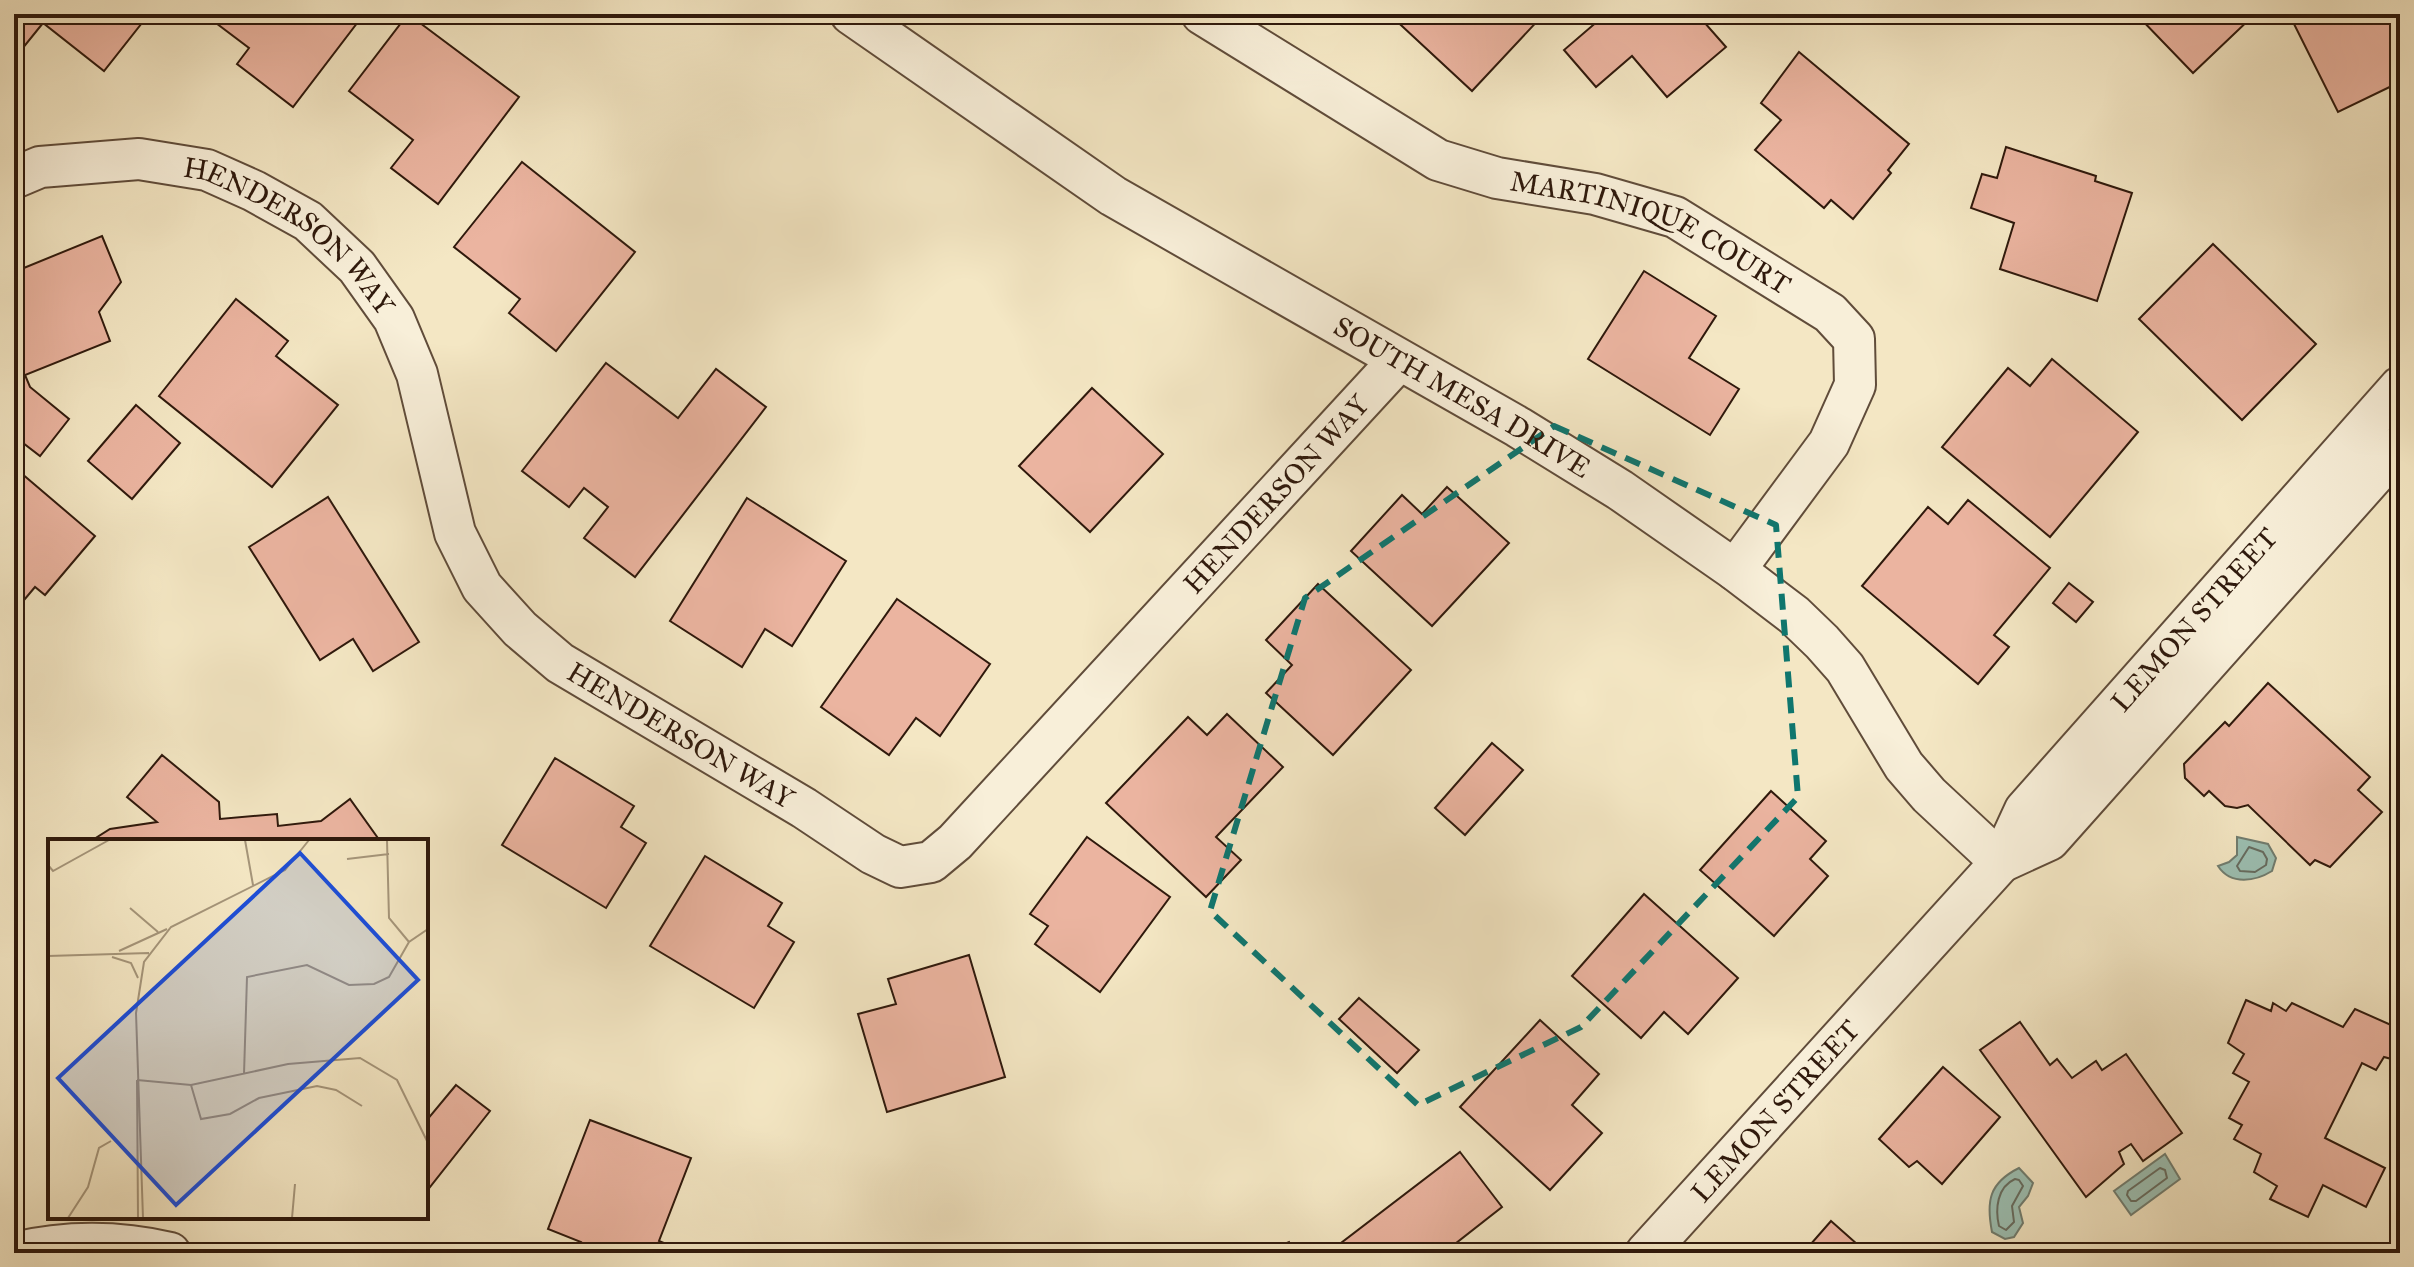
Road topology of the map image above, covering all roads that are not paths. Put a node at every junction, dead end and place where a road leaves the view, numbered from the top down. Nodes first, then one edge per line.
1 (851, 14) edge
2 (1202, 14) edge
3 (14, 178) edge
4 (1399, 360) junction
5 (2400, 387) edge
6 (2400, 446) edge
7 (1735, 570) junction
8 (2001, 862) junction
9 (14, 1253) edge
10 (170, 1253) edge
11 (1646, 1253) edge

1 - 4 street, SOUTH MESA DRIVE
2 - 7 street, MARTINIQUE COURT
3 - 4 street, HENDERSON WAY
4 - 7 street, SOUTH MESA DRIVE
5 - 8 street, LEMON STREET
6 - 8 street, LEMON STREET
7 - 8 street, SOUTH MESA DRIVE
8 - 11 street, LEMON STREET
9 - 10 street

